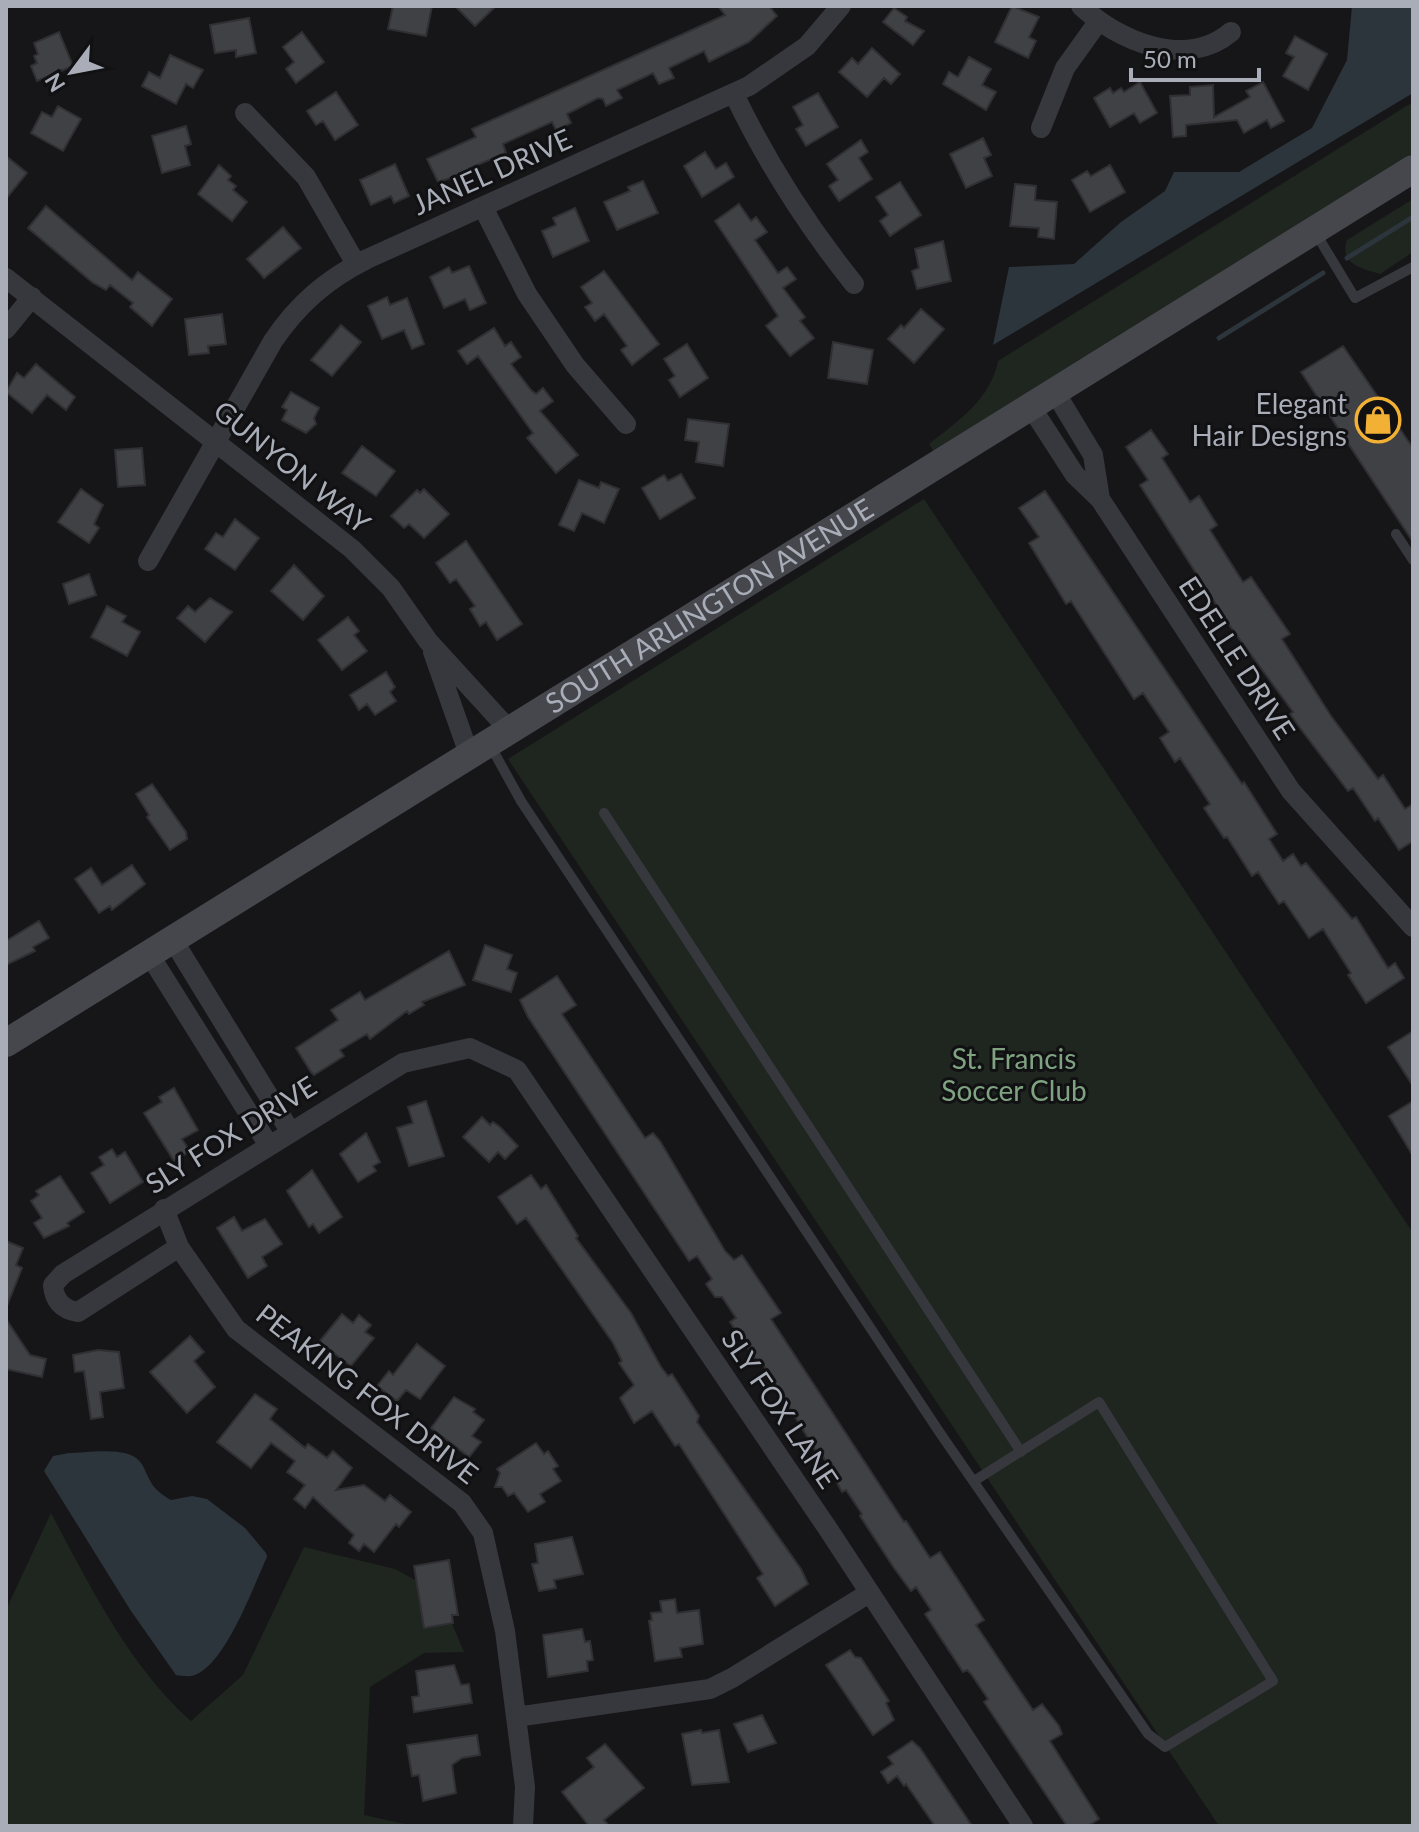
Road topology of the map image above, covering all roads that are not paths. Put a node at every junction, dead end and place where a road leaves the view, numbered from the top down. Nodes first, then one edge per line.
1 (841, 6) edge
2 (1081, 6) edge
3 (1098, 22) junction
4 (1231, 32) dead end
5 (734, 94) junction
6 (245, 113) dead end
7 (1041, 128) dead end
8 (1413, 169) edge
9 (483, 207) junction
10 (1314, 230) junction
11 (356, 264) junction
12 (1413, 267) edge
13 (6, 278) edge
14 (854, 284) dead end
15 (32, 297) junction
16 (6, 329) edge
17 (1043, 399) junction
18 (626, 424) dead end
19 (215, 441) junction
20 (1100, 499) junction
21 (1396, 534) dead end
22 (1413, 560) edge
23 (148, 561) dead end
24 (428, 641) junction
25 (490, 744) junction
26 (604, 813) dead end
27 (1413, 927) edge
28 (173, 940) junction
29 (149, 954) junction
30 (6, 1043) edge
31 (470, 1048) joint
32 (290, 1131) junction
33 (268, 1144) junction
34 (164, 1209) junction
35 (179, 1247) junction
36 (1021, 1452) junction
37 (974, 1481) junction
38 (869, 1593) junction
39 (516, 1717) junction
40 (523, 1826) edge
41 (1023, 1826) edge

1 - 5 street, JANEL DRIVE
2 - 3 street
3 - 4 street
3 - 7 street
5 - 9 street, JANEL DRIVE
5 - 14 street
6 - 11 street
8 - 10 street, SOUTH ARLINGTON AVENUE
9 - 11 street, JANEL DRIVE
9 - 18 street
10 - 12 lane
10 - 17 street, SOUTH ARLINGTON AVENUE
11 - 19 street, JANEL DRIVE
13 - 15 street, GUNYON WAY
15 - 16 street
15 - 19 street, GUNYON WAY
17 - 20 street, EDELLE DRIVE
17 - 20 street
17 - 25 street, SOUTH ARLINGTON AVENUE
19 - 23 street, JANEL DRIVE
19 - 24 street, GUNYON WAY
20 - 27 street, EDELLE DRIVE
21 - 22 lane
24 - 25 street
24 - 25 street, GUNYON WAY
25 - 28 street, SOUTH ARLINGTON AVENUE
25 - 37 lane
26 - 36 lane
28 - 29 street, SOUTH ARLINGTON AVENUE
28 - 32 street
29 - 30 street, SOUTH ARLINGTON AVENUE
29 - 33 street
31 - 32 street, SLY FOX DRIVE
31 - 38 street, SLY FOX LANE
32 - 33 street, SLY FOX DRIVE
33 - 34 street, SLY FOX DRIVE
34 - 35 street, PEAKING FOX DRIVE
34 - 35 street, SLY FOX DRIVE
35 - 39 street, PEAKING FOX DRIVE
36 - 37 lane
36 - 37 lane
38 - 39 street
38 - 41 street, SLY FOX LANE
39 - 40 street, PEAKING FOX DRIVE

